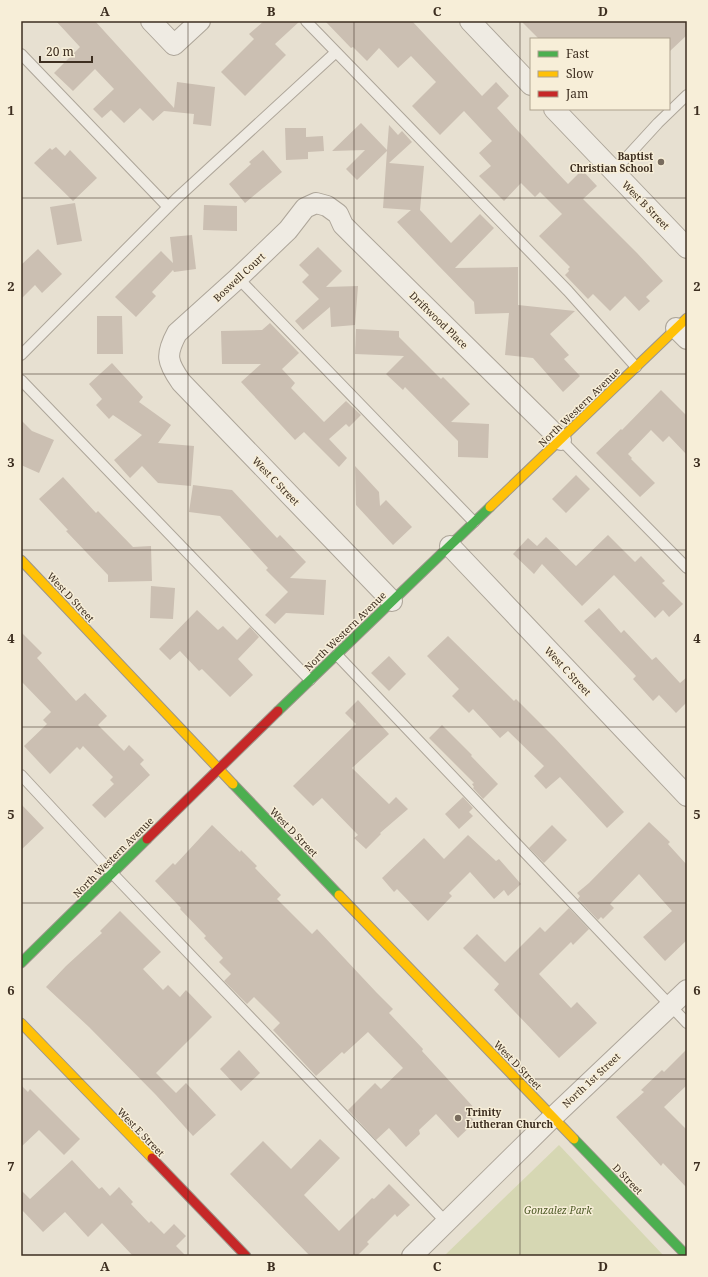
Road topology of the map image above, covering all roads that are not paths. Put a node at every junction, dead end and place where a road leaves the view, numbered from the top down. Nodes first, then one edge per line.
1 (151, 21) edge
2 (200, 21) edge
3 (306, 21) edge
4 (470, 21) edge
5 (336, 52) junction
6 (21, 54) edge
7 (530, 84) edge
8 (687, 95) edge
9 (555, 110) edge
10 (614, 171) junction
11 (316, 203) joint
12 (168, 207) junction
13 (687, 248) edge
14 (238, 278) junction
15 (683, 329) edge
16 (21, 355) edge
17 (168, 355) joint
18 (636, 367) junction
19 (21, 380) edge
20 (561, 440) junction
21 (474, 522) junction
22 (450, 546) junction
23 (21, 560) edge
24 (687, 568) edge
25 (392, 601) junction
26 (337, 655) junction
27 (310, 680) junction
28 (218, 769) junction
29 (21, 775) edge
30 (687, 796) edge
31 (112, 873) junction
32 (21, 964) edge
33 (687, 990) edge
34 (670, 1006) junction
35 (21, 1023) edge
36 (687, 1023) edge
37 (553, 1117) junction
38 (446, 1222) junction
39 (246, 1256) edge
40 (412, 1256) edge
41 (687, 1256) edge

1 - 2 street
3 - 5 lane
4 - 7 street
5 - 12 lane
5 - 18 lane
6 - 12 lane
8 - 10 lane
9 - 10 street, West B Street
10 - 13 street, West B Street
11 - 14 street, Boswell Court
11 - 20 street, Driftwood Place
12 - 16 lane
14 - 17 street, Boswell Court
14 - 21 lane
15 - 18 street, North Western Avenue
17 - 25 street, West C Street
18 - 20 street, North Western Avenue
19 - 27 lane
20 - 21 street, North Western Avenue
20 - 24 lane
21 - 22 street, North Western Avenue
22 - 25 street, North Western Avenue
22 - 30 street, West C Street
23 - 28 street, West D Street
25 - 26 street, North Western Avenue
26 - 27 street, North Western Avenue
26 - 34 lane
27 - 28 street, North Western Avenue
28 - 31 street, North Western Avenue
28 - 37 street, West D Street
29 - 31 lane
31 - 32 street, North Western Avenue
31 - 38 lane
33 - 34 street, North 1st Street
34 - 36 lane
34 - 37 street, North 1st Street
35 - 39 street, West E Street
37 - 38 street, North 1st Street
37 - 41 street, D Street
38 - 40 street, North 1st Street

